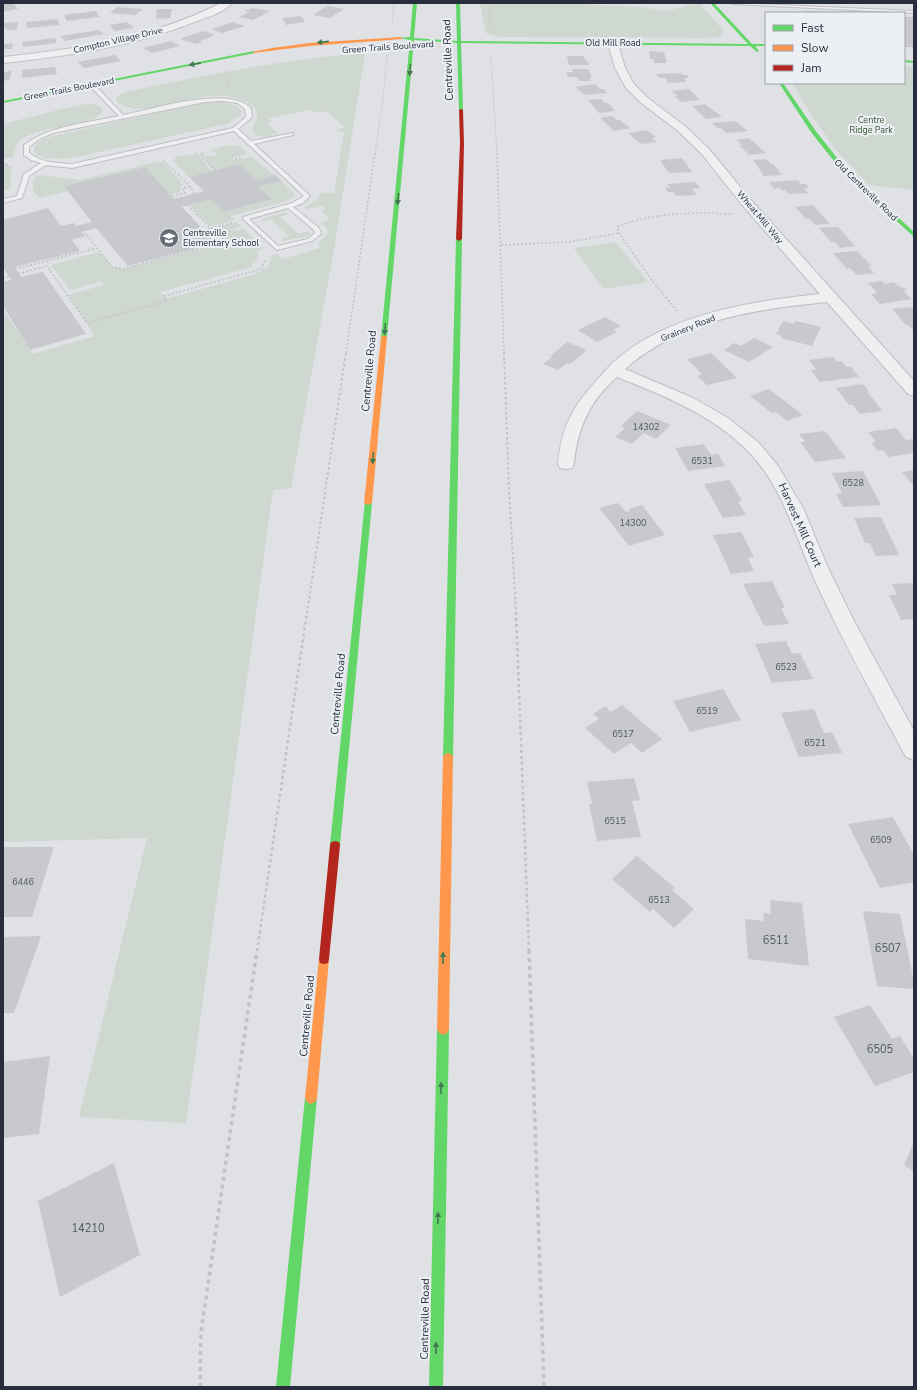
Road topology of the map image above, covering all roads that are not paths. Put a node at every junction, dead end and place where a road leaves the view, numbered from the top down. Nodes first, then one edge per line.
1 (205, 3) edge
2 (415, 3) edge
3 (458, 3) edge
4 (712, 3) edge
5 (732, 3) edge
6 (862, 3) edge
7 (226, 4) edge
8 (864, 9) junction
9 (914, 12) edge
10 (412, 42) junction
11 (460, 42) junction
12 (613, 43) junction
13 (751, 44) junction
14 (765, 46) edge
15 (296, 55) dead end
16 (764, 58) dead end
17 (3, 60) edge
18 (782, 84) edge
19 (97, 91) junction
20 (3, 102) edge
21 (122, 117) junction
22 (235, 129) junction
23 (291, 134) dead end
24 (249, 143) junction
25 (45, 164) junction
26 (3, 201) edge
27 (290, 206) junction
28 (914, 234) edge
29 (830, 296) junction
30 (614, 370) junction
31 (914, 391) edge
32 (566, 464) dead end
33 (914, 751) edge
34 (283, 1387) edge
35 (436, 1387) edge

1 - 7 street
2 - 10 main road, Centreville Road
3 - 11 main road, Centreville Road
4 - 13 main road
5 - 8 lane
6 - 8 lane
7 - 17 street, Compton Village Drive
8 - 9 lane
10 - 11 main road, Green Trails Boulevard
10 - 15 main road, Green Trails Boulevard
10 -> 19 main road, Green Trails Boulevard
10 -> 34 main road, Centreville Road
11 - 12 main road, Old Mill Road
35 -> 11 main road, Centreville Road
12 - 13 main road, Old Mill Road
12 - 29 street, Wheat Mill Way
13 - 14 main road, Old Mill Road
13 - 16 main road
18 - 28 main road, Old Centreville Road
19 - 20 main road, Green Trails Boulevard
19 - 21 lane
21 - 22 lane
21 - 25 lane
22 - 24 lane
22 - 25 lane
23 - 24 lane
24 - 27 lane
25 - 26 lane
27 - 27 lane
29 - 30 street, Grainery Road
29 - 31 street, Wheat Mill Way
30 - 32 street, Grainery Road
30 - 33 street, Harvest Mill Court

